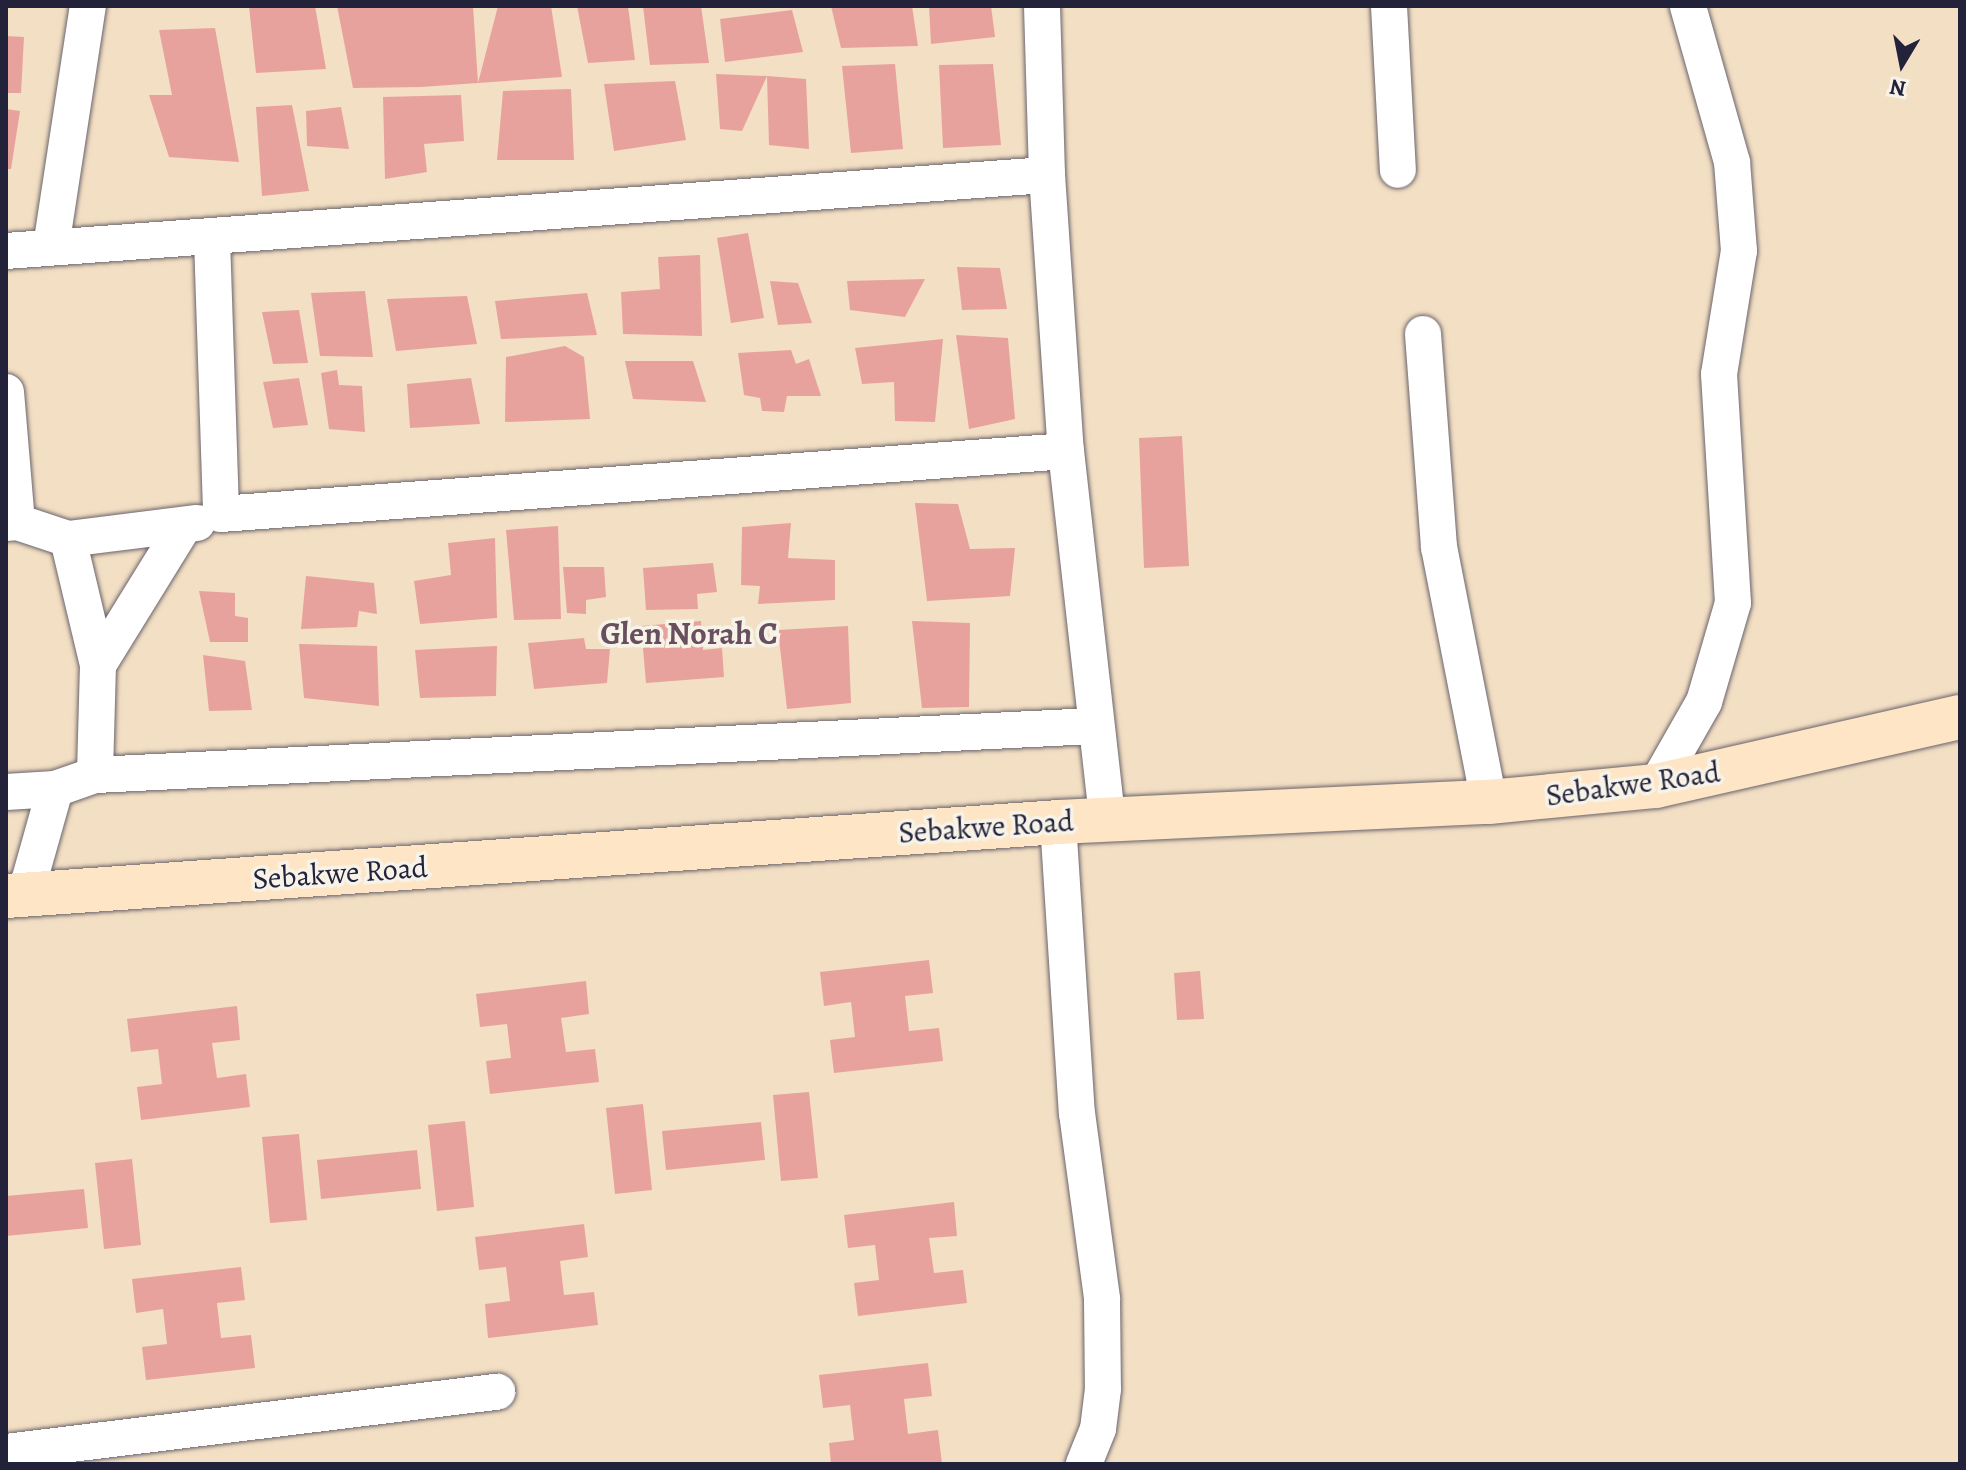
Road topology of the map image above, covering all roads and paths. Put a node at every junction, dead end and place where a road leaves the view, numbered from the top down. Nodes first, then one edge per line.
1 (88, 6) edge
2 (1042, 6) edge
3 (1389, 6) edge
4 (1688, 6) edge
5 (1398, 170) dead end
6 (1047, 175) junction
7 (212, 239) junction
8 (51, 247) junction
9 (6, 251) edge
10 (1423, 334) dead end
11 (6, 392) edge
12 (1066, 451) junction
13 (221, 514) junction
14 (12, 523) edge
15 (182, 529) junction
16 (68, 539) junction
17 (98, 665) junction
18 (1960, 717) edge
19 (1095, 726) junction
20 (95, 775) junction
21 (1656, 786) junction
22 (55, 789) junction
23 (6, 792) edge
24 (1489, 802) junction
25 (1107, 819) junction
26 (1058, 822) junction
27 (16, 896) edge
28 (497, 1392) dead end
29 (6, 1452) edge
30 (1084, 1464) edge

1 - 8 street
2 - 6 street
3 - 5 street
4 - 21 street
6 - 7 street
6 - 12 street
7 - 8 street
7 - 13 street
8 - 9 street
10 - 24 street
11 - 14 street
12 - 13 street
12 - 19 street
13 - 15 street
14 - 16 street
15 - 16 street
15 - 17 street
16 - 17 street
17 - 20 street
18 - 21 street, Sebakwe Road
19 - 20 street
19 - 25 street
20 - 22 street
21 - 24 street, Sebakwe Road
22 - 23 street
22 - 27 street
24 - 25 street, Sebakwe Road
25 - 26 street, Sebakwe Road
26 - 27 street, Sebakwe Road
26 - 30 street
28 - 29 street

